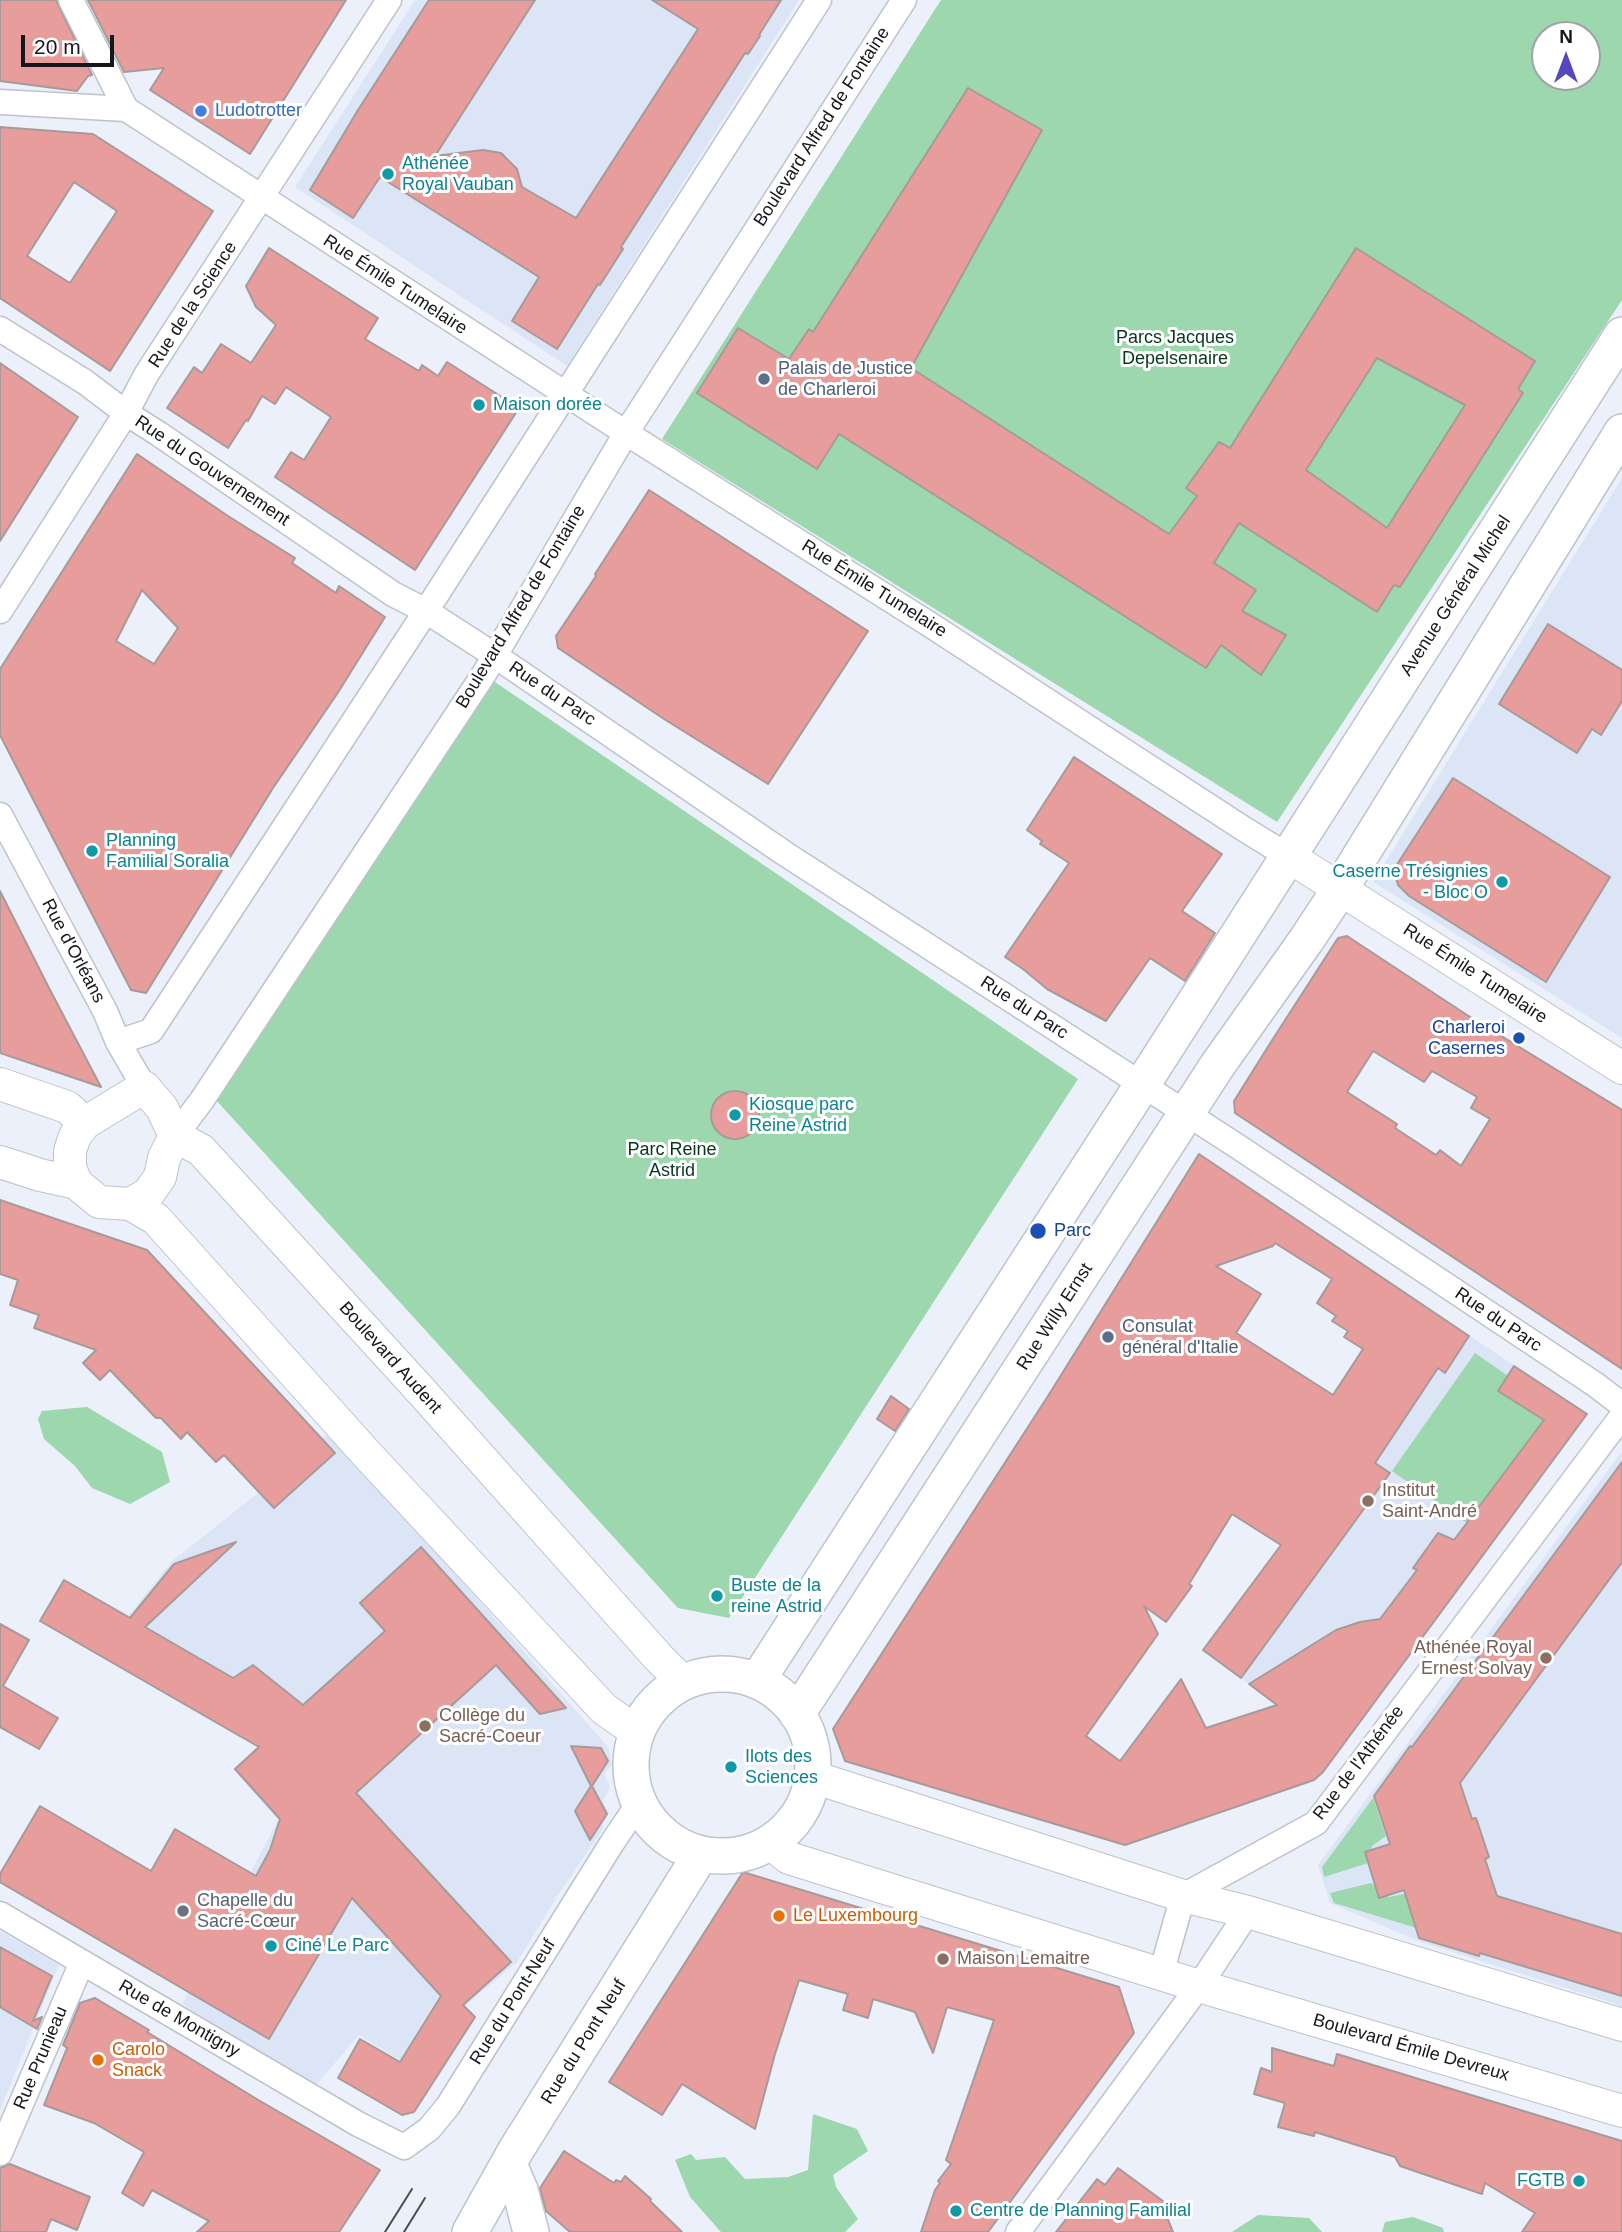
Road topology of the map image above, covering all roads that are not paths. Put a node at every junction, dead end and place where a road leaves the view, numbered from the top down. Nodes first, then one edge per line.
1 (71, 0) edge
2 (389, 0) edge
3 (819, 0) edge
4 (904, 0) edge
5 (0, 102) edge
6 (126, 109) junction
7 (262, 199) junction
8 (0, 329) edge
9 (1622, 335) edge
10 (566, 394) junction
11 (126, 414) junction
12 (1622, 432) edge
13 (626, 433) junction
14 (0, 611) edge
15 (426, 611) junction
16 (494, 655) junction
17 (0, 815) edge
18 (1288, 856) junction
19 (1340, 889) junction
20 (118, 1042) junction
21 (1622, 1068) edge
22 (0, 1084) edge
23 (1142, 1086) junction
24 (144, 1087) junction
25 (1186, 1113) junction
26 (85, 1123) junction
27 (175, 1136) junction
28 (0, 1162) edge
29 (76, 1182) junction
30 (130, 1204) junction
31 (1622, 1405) edge
32 (1622, 1416) edge
33 (757, 1681) junction
34 (684, 1683) junction
35 (797, 1714) junction
36 (637, 1732) junction
37 (813, 1777) junction
38 (639, 1803) junction
39 (770, 1843) junction
40 (701, 1854) junction
41 (1183, 1896) junction
42 (1248, 1912) junction
43 (0, 1914) edge
44 (82, 1962) junction
45 (1161, 1974) junction
46 (1199, 1986) junction
47 (1622, 2025) edge
48 (1622, 2110) edge
49 (358, 2124) joint
50 (0, 2153) edge
51 (509, 2164) junction
52 (470, 2232) edge
53 (531, 2232) edge
54 (1018, 2232) edge

1 - 6 street
2 - 7 street, Rue de la Science
3 - 10 street
4 - 13 street, Boulevard Alfred de Fontaine
5 - 6 street
6 - 7 street, Rue Émile Tumelaire
7 - 10 street, Rue Émile Tumelaire
7 - 11 street, Rue de la Science
8 - 11 street, Rue du Gouvernement
9 - 18 main road, Avenue Général Michel
10 - 13 street, Rue Émile Tumelaire
10 - 15 street
11 - 14 street, Rue de la Science
11 - 15 street, Rue du Gouvernement
12 - 19 main road
13 - 16 street, Boulevard Alfred de Fontaine
13 - 18 street, Rue Émile Tumelaire
15 - 16 street, Rue du Parc
15 - 20 street
16 - 23 street, Rue du Parc
16 - 27 street, Boulevard Alfred de Fontaine
17 - 20 street, Rue d'Orléans
18 - 19 street, Rue Émile Tumelaire
18 - 23 main road
19 - 21 street, Rue Émile Tumelaire
19 - 25 main road, Rue Willy Ernst
20 - 24 street, Rue d'Orléans
22 - 26 street
23 - 25 street, Rue du Parc
23 - 33 main road
24 - 26 street
24 - 27 street
25 - 31 street, Rue du Parc
25 - 35 main road, Rue Willy Ernst
26 - 29 street
27 - 30 street, Boulevard Alfred de Fontaine
27 - 34 street, Boulevard Audent
28 - 29 street
29 - 30 street
30 - 36 street
32 - 41 street, Rue de l'Athénée
33 - 34 main road
33 - 35 main road
34 - 36 main road
35 - 37 main road
36 - 38 main road
37 - 39 main road
37 - 41 street
38 - 40 main road
38 - 49 street, Rue du Pont-Neuf
39 - 40 main road
39 - 45 street, Boulevard Émile Devreux
40 - 51 main road, Rue du Pont Neuf
41 - 42 street
41 - 45 street
42 - 46 street
42 - 47 street
43 - 44 street, Rue de Montigny
44 - 49 street, Rue de Montigny
44 - 50 street, Rue Prunieau
45 - 46 street, Boulevard Émile Devreux
46 - 48 street, Boulevard Émile Devreux
46 - 54 street
51 - 52 main road, Rue du Pont Neuf
51 - 53 main road

